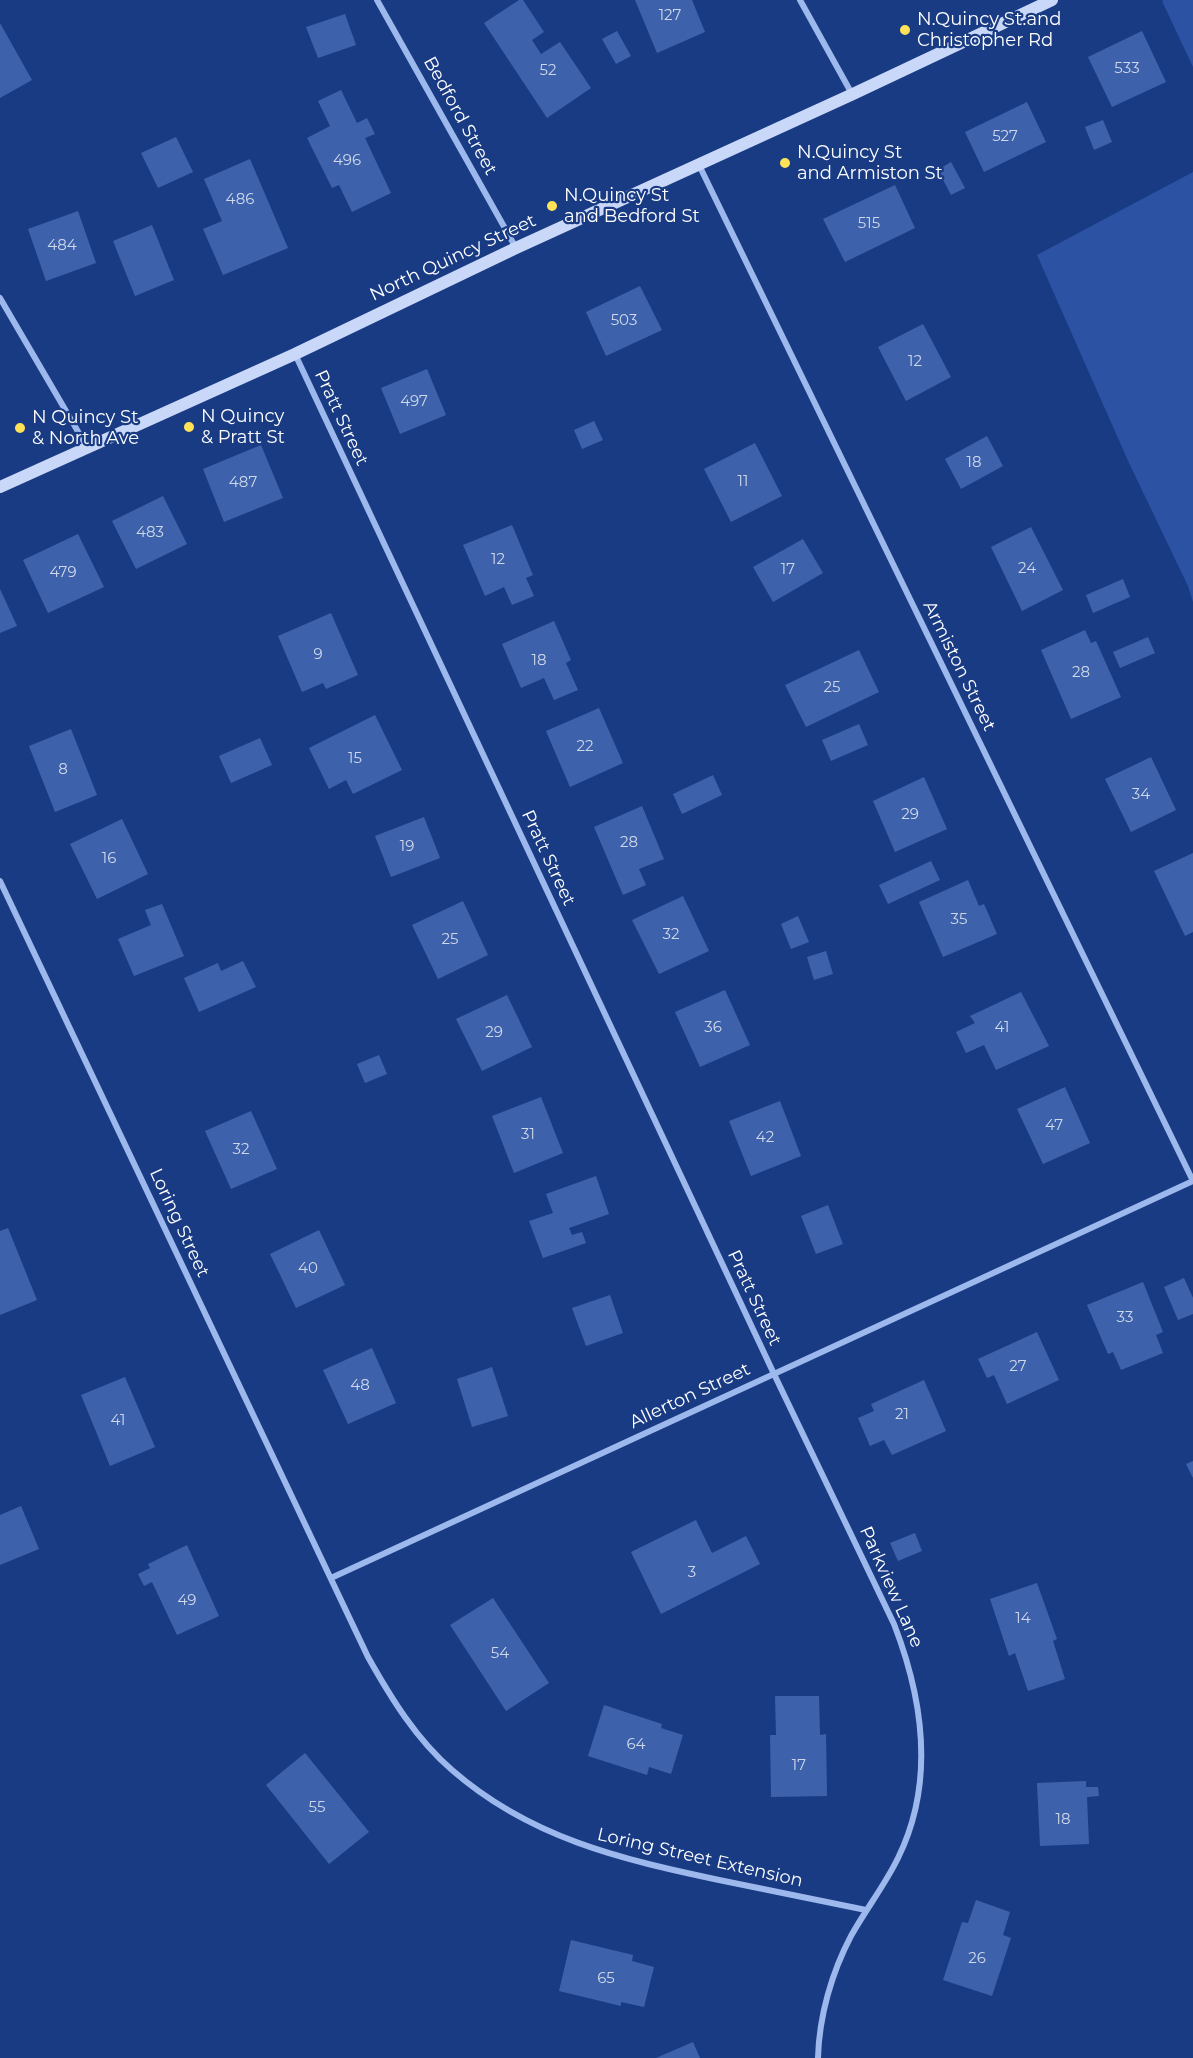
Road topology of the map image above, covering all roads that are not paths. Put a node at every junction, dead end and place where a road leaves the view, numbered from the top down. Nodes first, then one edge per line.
1 (377, 0) edge
2 (800, 0) edge
3 (1052, 0) edge
4 (853, 94) junction
5 (698, 165) junction
6 (516, 248) junction
7 (0, 298) edge
8 (295, 354) junction
9 (87, 448) junction
10 (0, 487) edge
11 (0, 881) edge
12 (1193, 1181) edge
13 (774, 1374) junction
14 (331, 1578) junction
15 (866, 1910) junction
16 (818, 2058) edge

1 - 6 street, Bedford Street
2 - 4 street
3 - 4 main road, North Quincy Street
4 - 5 main road, North Quincy Street
5 - 6 main road, North Quincy Street
5 - 12 street, Armiston Street
6 - 8 main road, North Quincy Street
7 - 9 street
8 - 9 main road, North Quincy Street
8 - 13 street, Pratt Street
9 - 10 main road, North Quincy Street
11 - 14 street, Loring Street
12 - 13 street, Allerton Street
13 - 14 street, Allerton Street
13 - 15 street, Parkview Lane
14 - 15 street, Loring Street Extension
15 - 16 street, Parkview Lane

